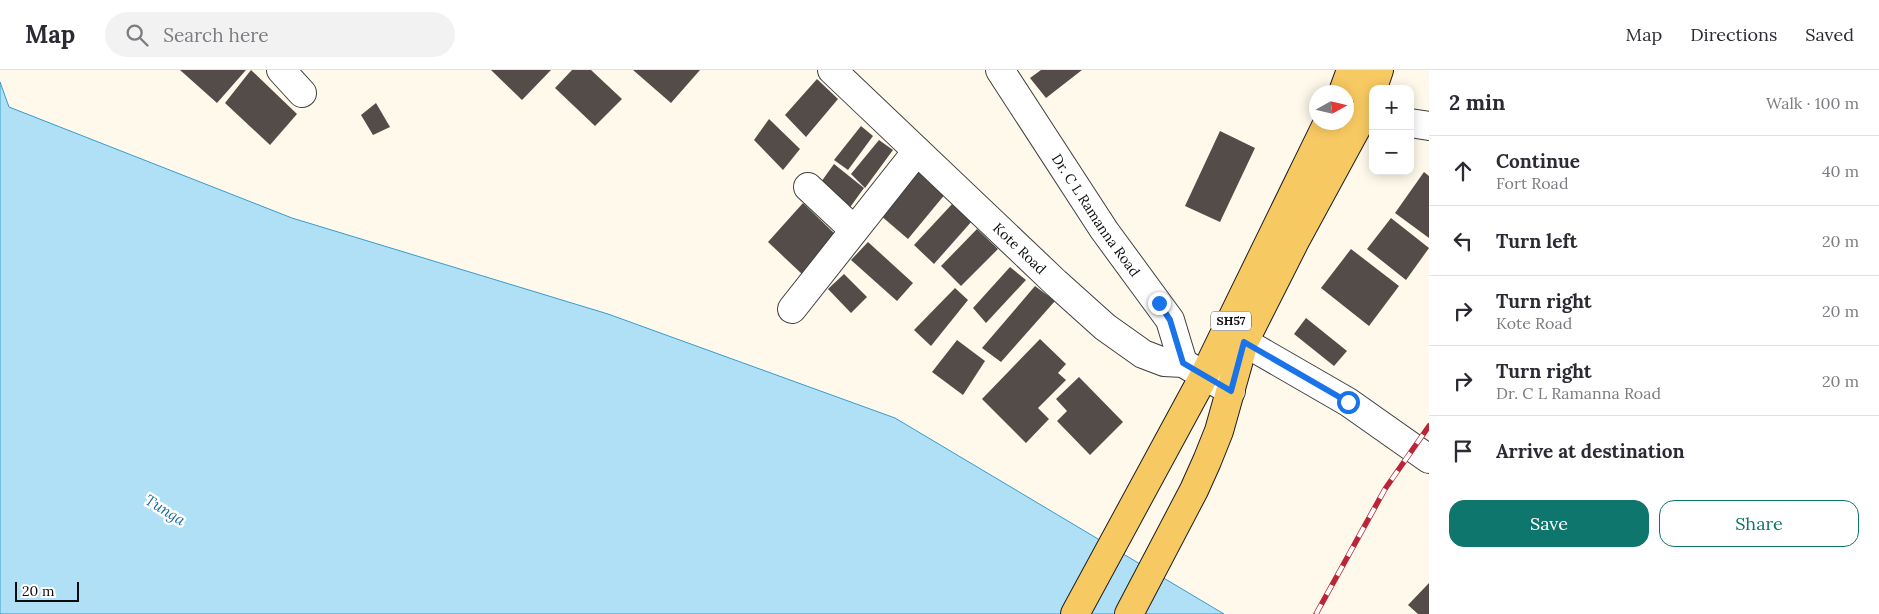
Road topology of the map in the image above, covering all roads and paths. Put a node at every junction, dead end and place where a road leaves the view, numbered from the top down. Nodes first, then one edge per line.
1 (280, 70) edge
2 (832, 70) edge
3 (1000, 70) edge
4 (1351, 70) edge
5 (1379, 70) edge
6 (1346, 85) edge
7 (302, 93) dead end
8 (1368, 115) edge
9 (1414, 124) edge
10 (1429, 126) edge
11 (1324, 130) edge
12 (917, 151) junction
13 (808, 187) dead end
14 (854, 230) junction
15 (792, 309) dead end
16 (1244, 342) junction
17 (1194, 370) junction
18 (1231, 391) junction
19 (1429, 459) edge
20 (1075, 614) edge
21 (1129, 614) edge

1 - 7 street
2 - 12 street, Kote Road
3 - 17 street, Dr. C L Ramanna Road
4 - 6 main road
5 - 8 main road, SH57
8 - 16 main road, SH57
9 - 10 street
11 - 17 main road, SH57
12 - 14 street
12 - 17 street, Kote Road
13 - 14 street
14 - 15 street
16 - 18 main road, SH57
16 - 19 street
17 - 18 street, Kote Road
17 - 20 main road, SH57
18 - 21 main road, SH57

